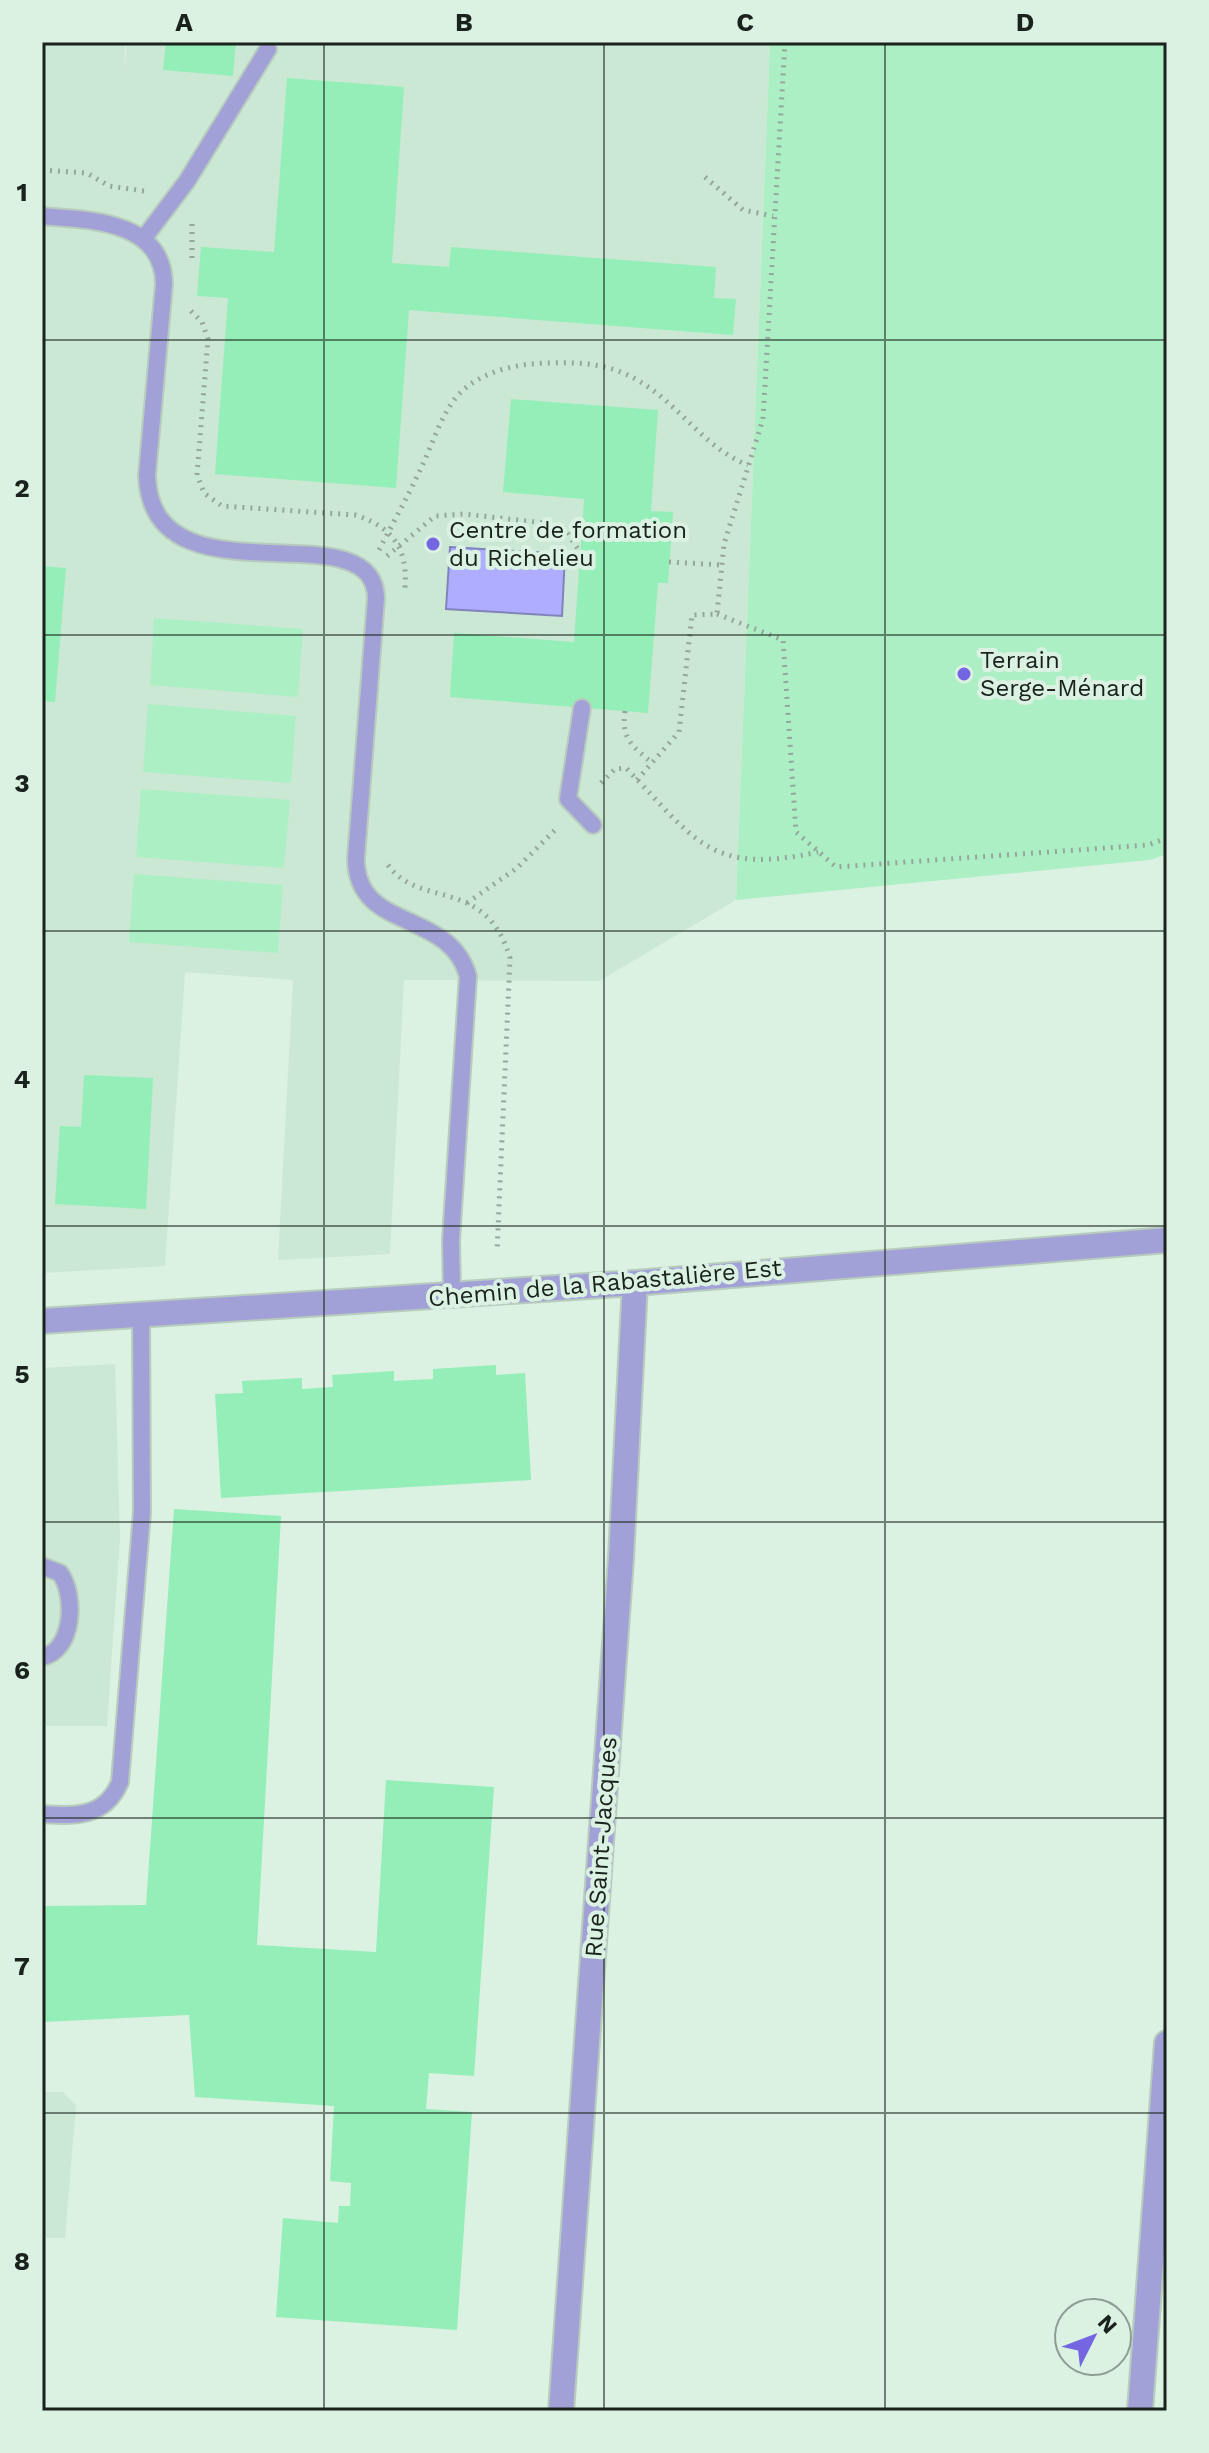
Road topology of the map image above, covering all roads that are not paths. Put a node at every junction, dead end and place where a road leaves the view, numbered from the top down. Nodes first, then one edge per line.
1 (268, 49) dead end
2 (42, 216) edge
3 (144, 238) junction
4 (582, 708) dead end
5 (593, 825) dead end
6 (1167, 1240) edge
7 (635, 1283) junction
8 (452, 1296) junction
9 (141, 1315) junction
10 (42, 1321) edge
11 (42, 1566) edge
12 (42, 1657) edge
13 (42, 1814) edge
14 (1167, 2043) edge
15 (1155, 2366) edge
16 (561, 2411) edge
17 (1140, 2411) edge

1 - 3 lane
2 - 3 lane
3 - 8 lane
4 - 5 lane
6 - 7 street, Chemin de la Rabastalière Est
7 - 8 street, Chemin de la Rabastalière Est
7 - 16 street, Rue Saint-Jacques
8 - 9 street, Chemin de la Rabastalière Est
9 - 10 street, Chemin de la Rabastalière Est
9 - 13 lane
11 - 12 lane
14 - 15 street
15 - 17 street

